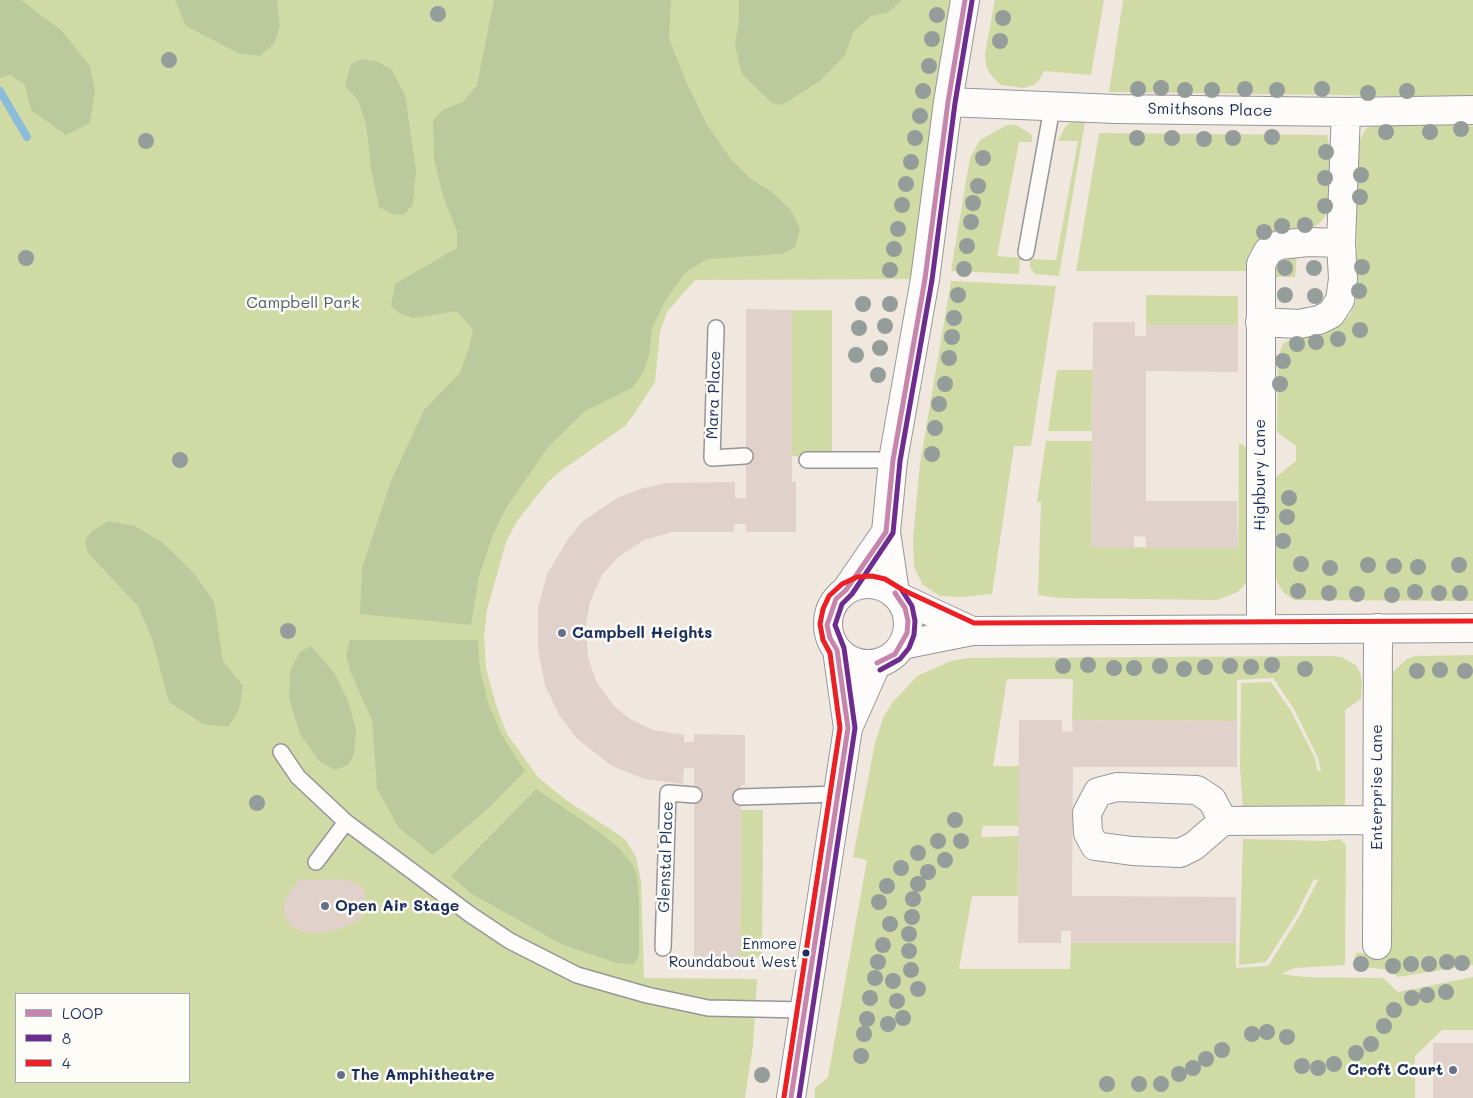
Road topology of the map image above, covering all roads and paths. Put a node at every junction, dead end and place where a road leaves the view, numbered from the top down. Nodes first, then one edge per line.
1 (965, 0) edge
2 (948, 102) junction
3 (1052, 108) junction
4 (1473, 110) edge
5 (1346, 112) junction
6 (1341, 243) junction
7 (1026, 252) dead end
8 (1260, 322) junction
9 (716, 328) dead end
10 (746, 456) dead end
11 (807, 460) dead end
12 (894, 460) junction
13 (886, 532) junction
14 (846, 590) junction
15 (897, 595) junction
16 (1261, 628) junction
17 (1378, 628) junction
18 (1473, 628) edge
19 (972, 631) junction
20 (902, 645) junction
21 (837, 650) junction
22 (877, 663) junction
23 (848, 728) junction
24 (281, 752) dead end
25 (838, 794) junction
26 (694, 796) dead end
27 (741, 797) dead end
28 (1377, 820) junction
29 (1223, 821) dead end
30 (346, 822) junction
31 (316, 862) dead end
32 (1376, 945) dead end
33 (663, 948) dead end
34 (804, 1010) junction
35 (791, 1098) edge

1 - 2 street
2 - 3 street, Smithsons Place
2 - 12 street
3 - 5 street, Smithsons Place
3 - 7 lane
4 - 5 street, Smithsons Place
5 - 6 street
6 - 8 street
6 - 8 street, Highbury Lane
8 - 16 street, Highbury Lane
9 - 10 lane, Mara Place
11 - 12 lane
12 - 13 street
13 - 14 street
13 - 15 street
14 - 15 street
14 - 21 street
15 - 19 street
15 - 20 street
16 - 17 street
16 - 19 street
17 - 18 street
17 - 28 street, Enterprise Lane
19 - 20 street
20 - 22 street
21 - 22 street
21 - 23 street
22 - 23 street
23 - 25 street
24 - 30 lane
25 - 27 lane
25 - 34 street
26 - 33 lane, Glenstal Place
28 - 29 street
28 - 32 street, Enterprise Lane
30 - 31 lane
30 - 34 lane
34 - 35 street

